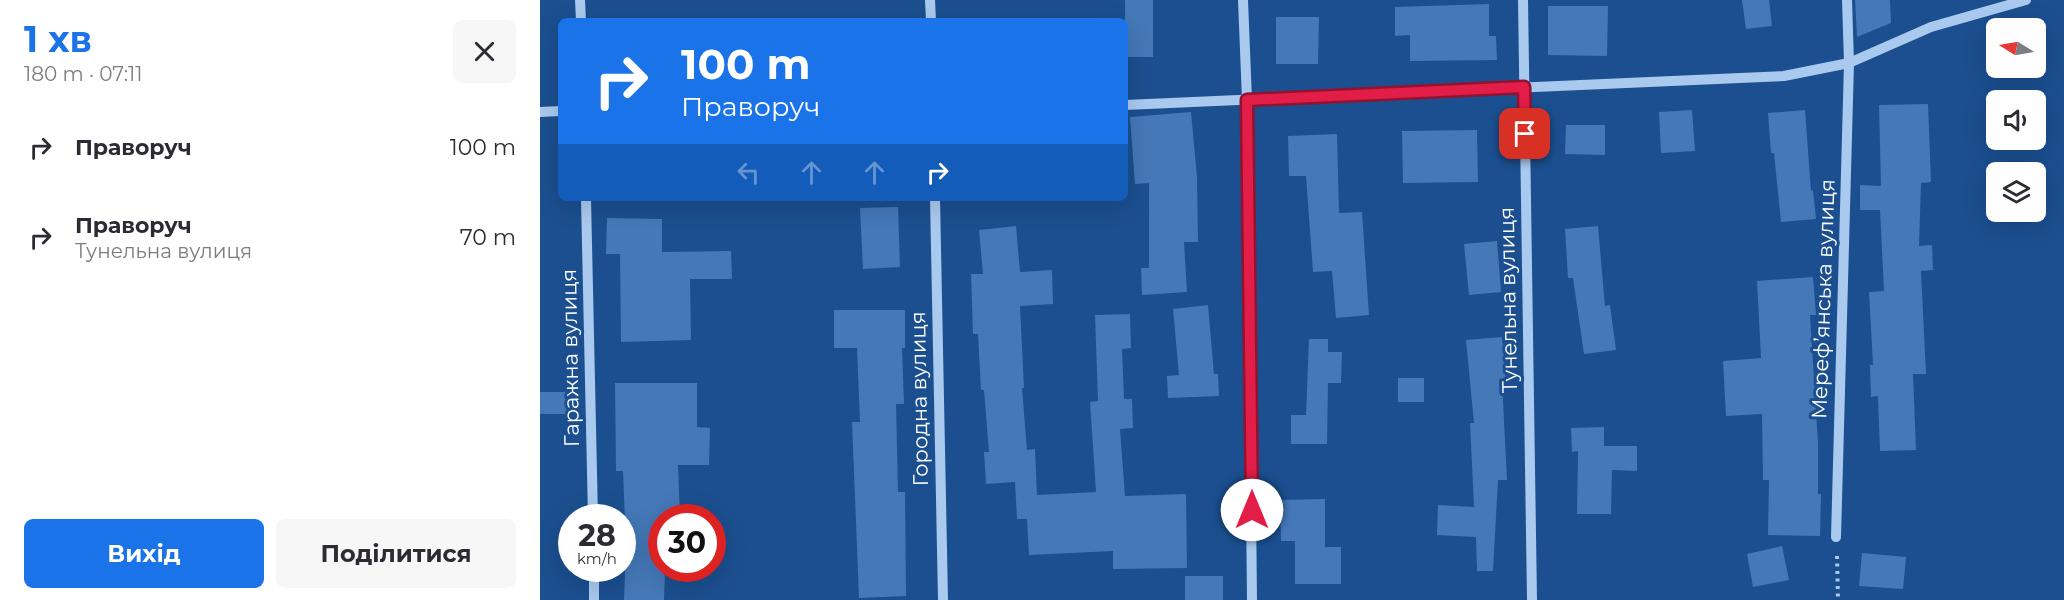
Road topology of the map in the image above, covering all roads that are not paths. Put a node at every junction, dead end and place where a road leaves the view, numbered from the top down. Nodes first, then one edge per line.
1 (580, 0) edge
2 (930, 0) edge
3 (1243, 0) edge
4 (1523, 0) edge
5 (1847, 0) edge
6 (2026, 0) edge
7 (581, 18) edge
8 (931, 18) edge
9 (1849, 63) junction
10 (1524, 87) junction
11 (1247, 100) junction
12 (1128, 105) edge
13 (558, 111) edge
14 (540, 112) edge
15 (586, 201) edge
16 (935, 201) edge
17 (593, 504) edge
18 (1836, 537) road end
19 (594, 582) edge
20 (594, 600) edge
21 (942, 600) edge
22 (1252, 600) edge
23 (1532, 600) edge

1 - 7 street
2 - 8 street
3 - 11 street
4 - 10 street, Тунельна вулиця
5 - 9 street, Мерефʼянська вулиця
6 - 9 street
9 - 10 street
9 - 18 street, Мерефʼянська вулиця
10 - 11 street
10 - 23 street, Тунельна вулиця
11 - 12 street
11 - 22 street
13 - 14 street
15 - 17 street, Гаражна вулиця
16 - 21 street, Городна вулиця
19 - 20 street

